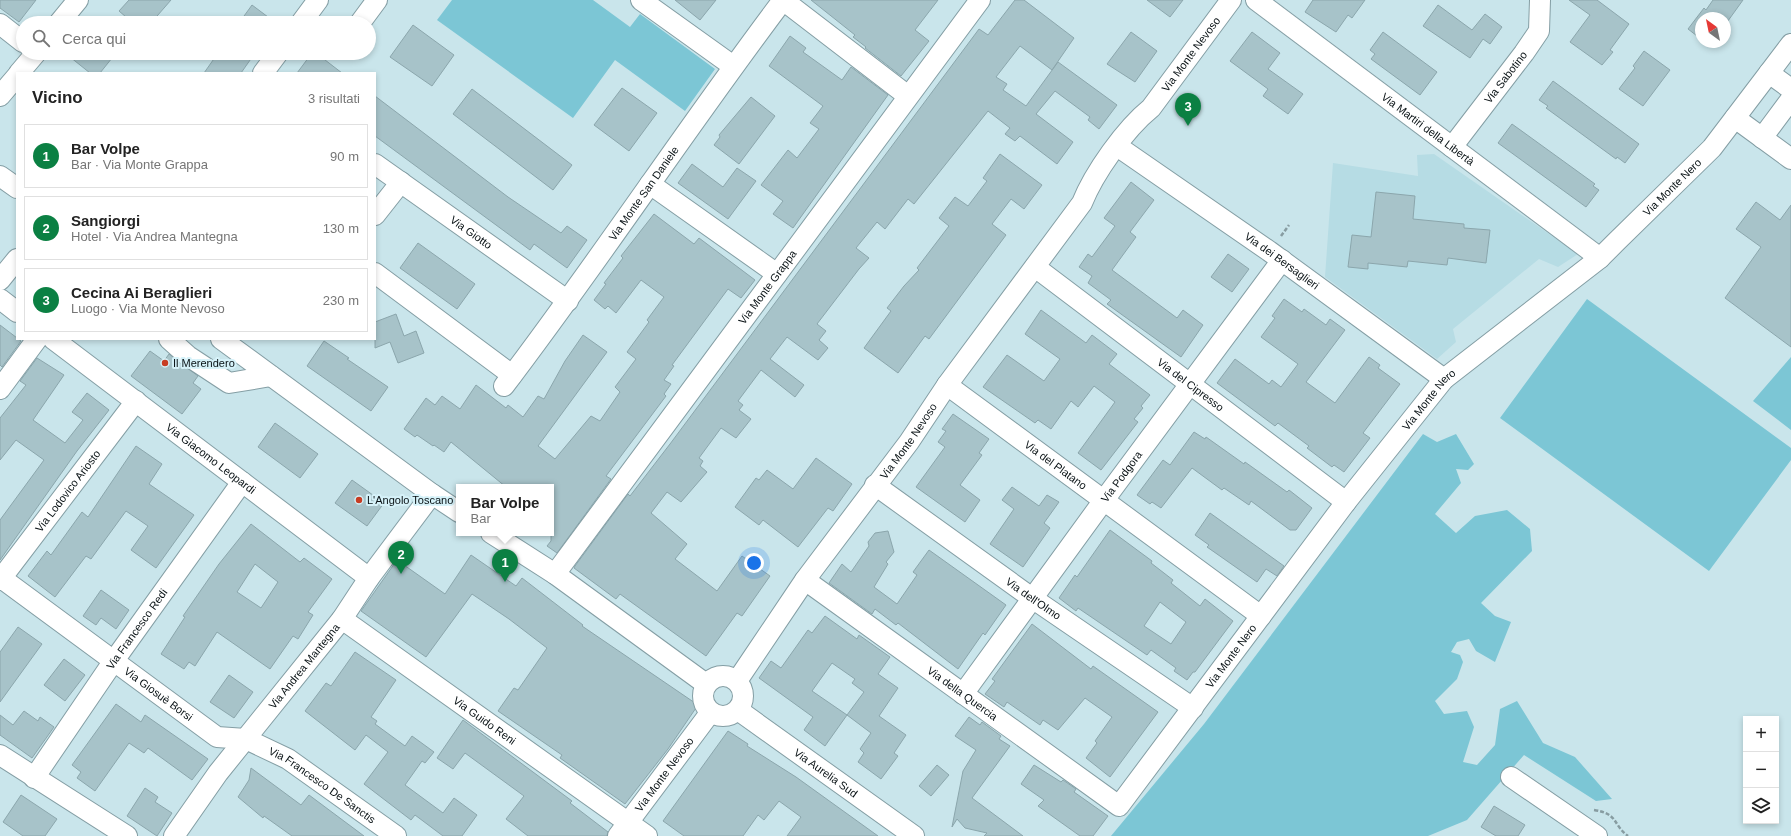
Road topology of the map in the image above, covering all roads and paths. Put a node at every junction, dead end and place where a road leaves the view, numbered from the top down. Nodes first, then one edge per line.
1 (78, 0) edge
2 (318, 0) edge
3 (377, 0) edge
4 (641, 0) edge
5 (783, 0) edge
6 (980, 0) edge
7 (1231, 0) edge
8 (1256, 0) edge
9 (1540, 0) edge
10 (65, 16) edge
11 (305, 16) edge
12 (365, 16) edge
13 (0, 24) edge
14 (16, 37) edge
15 (1791, 44) edge
16 (30, 60) edge
17 (273, 60) edge
18 (733, 66) junction
19 (20, 72) edge
20 (264, 72) edge
21 (1769, 73) junction
22 (16, 77) edge
23 (1791, 89) edge
24 (0, 96) edge
25 (908, 96) junction
26 (1791, 99) edge
27 (1735, 118) junction
28 (1762, 138) junction
29 (1452, 147) junction
30 (1122, 150) junction
31 (1791, 159) edge
32 (376, 165) edge
33 (0, 176) edge
34 (401, 182) junction
35 (650, 184) junction
36 (16, 187) edge
37 (376, 214) edge
38 (1600, 258) junction
39 (16, 260) edge
40 (1282, 260) junction
41 (1035, 267) junction
42 (376, 274) edge
43 (777, 274) junction
44 (0, 280) edge
45 (0, 299) edge
46 (568, 301) junction
47 (16, 311) edge
48 (36, 340) edge
49 (54, 340) edge
50 (170, 340) edge
51 (222, 340) edge
52 (270, 376) junction
53 (1444, 379) junction
54 (1191, 384) junction
55 (947, 385) junction
56 (0, 389) edge
57 (136, 402) junction
58 (242, 482) junction
59 (875, 485) junction
60 (432, 494) junction
61 (1104, 500) junction
62 (1346, 502) junction
63 (456, 510) edge
64 (496, 536) edge
65 (555, 574) junction
66 (1, 578) edge
67 (369, 578) junction
68 (805, 580) junction
69 (1032, 598) junction
70 (1261, 616) junction
71 (342, 619) junction
72 (113, 662) junction
73 (737, 681) junction
74 (706, 684) junction
75 (963, 694) junction
76 (1193, 708) junction
77 (738, 710) junction
78 (710, 713) junction
79 (246, 740) junction
80 (0, 755) edge
81 (34, 778) junction
82 (1511, 778) dead end
83 (1120, 806) joint
84 (623, 829) edge
85 (127, 836) edge
86 (174, 836) edge
87 (396, 836) edge
88 (647, 836) edge
89 (914, 836) edge
90 (1597, 836) edge

1 - 10 street
2 - 11 street
3 - 12 street
4 - 18 street
5 - 18 street, Via Monte San Daniele
5 - 25 street
6 - 25 street, Via Monte Grappa
7 - 30 street, Via Monte Nevoso
8 - 29 street, Via Martiri della Libertà
9 - 29 street, Via Sabotino
13 - 14 street
15 - 21 street, Via Monte Nero
16 - 19 street
17 - 20 street
18 - 35 street, Via Monte San Daniele
21 - 23 street
21 - 27 street, Via Monte Nero
22 - 24 street
25 - 43 street, Via Monte Grappa
26 - 28 street
27 - 28 street
27 - 38 street, Via Monte Nero
28 - 31 street
29 - 38 street, Via Martiri della Libertà
30 - 40 street, Via dei Bersaglieri
30 - 41 street, Via Monte Nevoso
32 - 34 street, Via Giotto
33 - 36 street
34 - 37 street
34 - 46 street, Via Giotto
35 - 43 street
35 - 46 street, Via Monte San Daniele
38 - 53 street, Via Monte Nero
39 - 44 street
40 - 53 street, Via dei Bersaglieri
40 - 54 street, Via Podgora
41 - 54 street, Via del Cipresso
41 - 55 street, Via Monte Nevoso
42 - 46 street, Via Monte San Daniele
43 - 65 street, Via Monte Grappa
45 - 47 street
48 - 56 street
49 - 57 street, Via Giacomo Leopardi
50 - 52 street
51 - 52 street
52 - 60 street
53 - 62 street, Via Monte Nero
54 - 61 street, Via Podgora
54 - 62 street, Via del Cipresso
55 - 59 street, Via Monte Nevoso
55 - 61 street, Via del Platano
57 - 58 street, Via Giacomo Leopardi
57 - 66 street, Via Lodovico Ariosto
58 - 67 street, Via Giacomo Leopardi
58 - 72 street, Via Francesco Redi
59 - 68 street, Via Monte Nevoso
59 - 69 street, Via dell'Olmo
60 - 63 street
60 - 67 street, Via Andrea Mantegna
61 - 69 street, Via Podgora
61 - 70 street, Via del Platano
62 - 70 street, Via Monte Nero
64 - 65 street
65 - 74 street
66 - 72 street, Via Giosuè Borsi
67 - 71 street, Via Andrea Mantegna
68 - 73 street, Via Monte Nevoso
68 - 75 street, Via della Quercia
69 - 75 street, Via Podgora
69 - 76 street, Via dell'Olmo
70 - 76 street, Via Monte Nero
71 - 79 street, Via Andrea Mantegna
71 - 84 street, Via Guido Reni
72 - 79 street, Via Giosuè Borsi
72 - 81 street, Via Francesco Redi
73 - 74 street
73 - 77 street
74 - 78 street
75 - 83 street, Via della Quercia
76 - 83 street, Via Monte Nero
77 - 78 street
77 - 89 street, Via Aurelia Sud
78 - 84 street, Via Monte Nevoso
79 - 86 street, Via Andrea Mantegna
79 - 87 street, Via Francesco De Sanctis
80 - 81 street
81 - 85 street
82 - 90 street
84 - 88 street, Via Guido Reni

